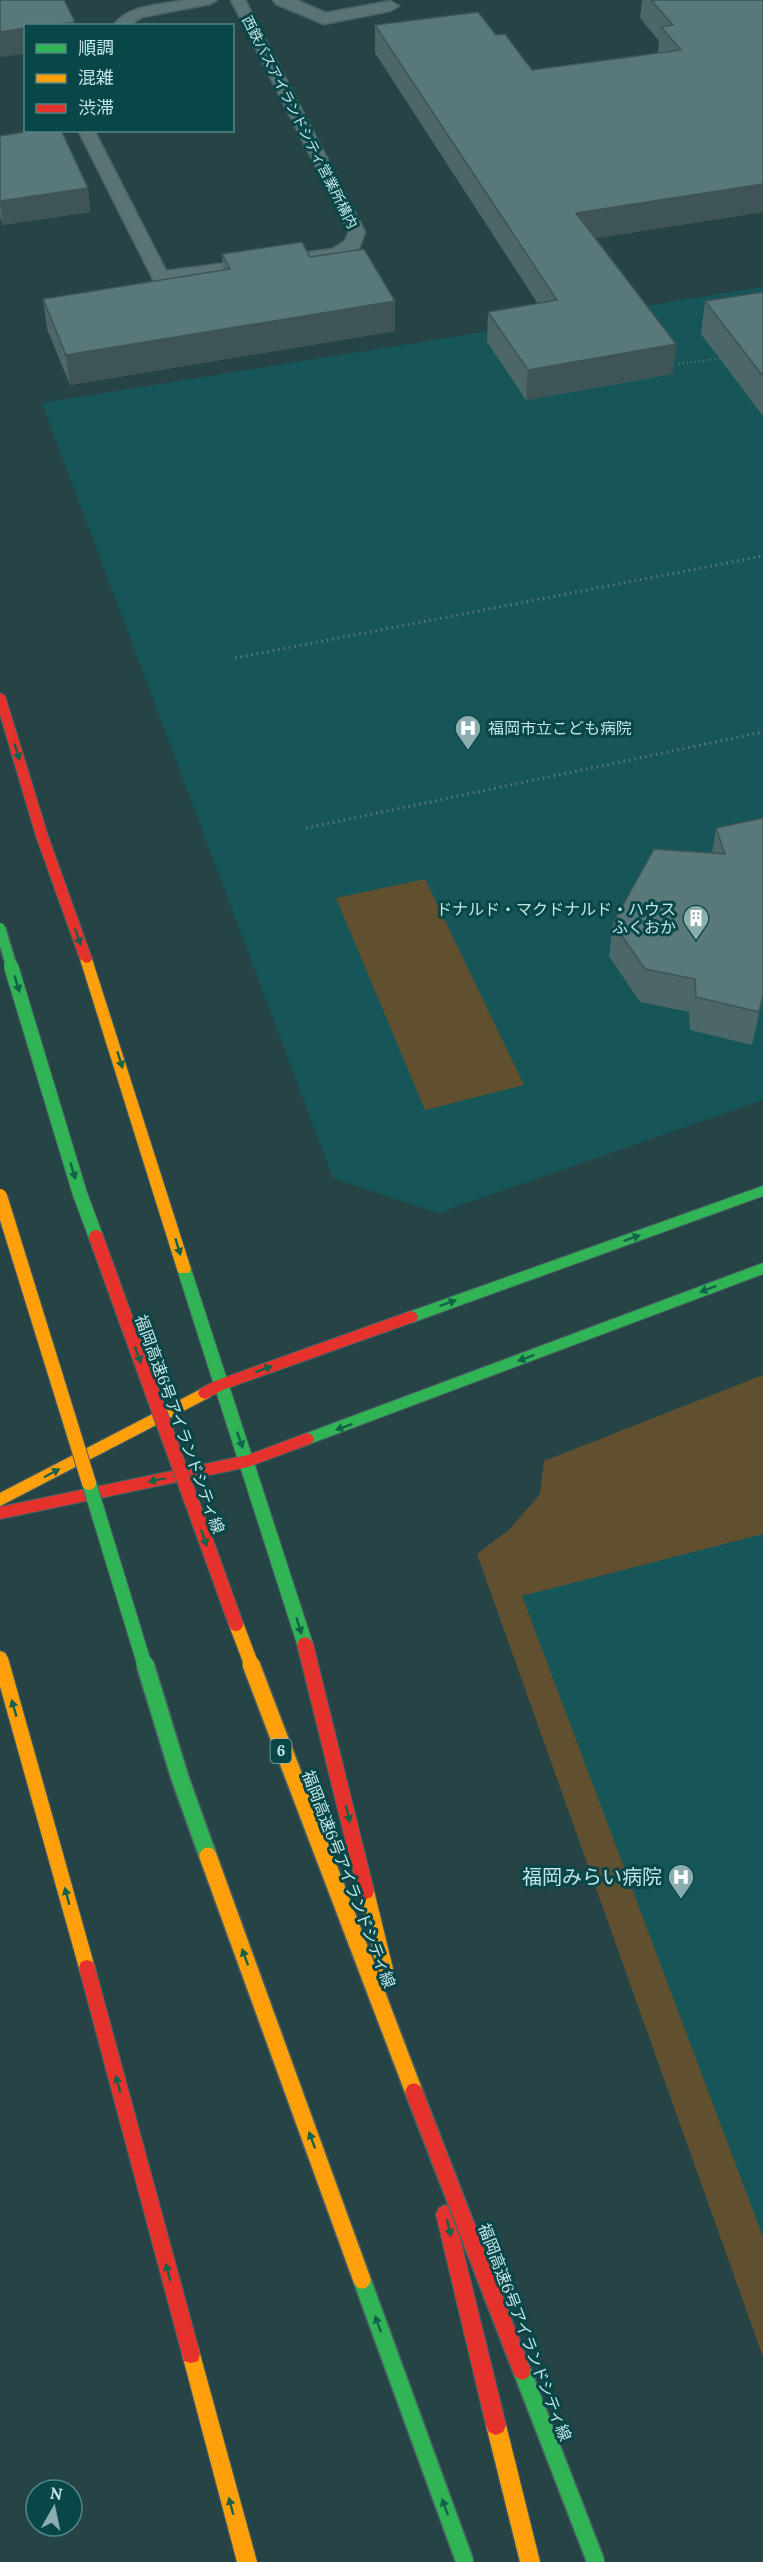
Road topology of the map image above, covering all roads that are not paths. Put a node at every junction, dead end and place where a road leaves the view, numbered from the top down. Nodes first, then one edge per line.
1 (210, 0) edge
2 (238, 0) edge
3 (282, 0) edge
4 (296, 0) edge
5 (122, 24) edge
6 (87, 132) edge
7 (0, 696) edge
8 (0, 928) edge
9 (763, 1191) edge
10 (0, 1196) edge
11 (763, 1268) edge
12 (220, 1385) junction
13 (248, 1461) junction
14 (0, 1500) edge
15 (0, 1513) edge
16 (0, 1658) edge
17 (247, 2562) edge
18 (465, 2562) edge
19 (530, 2562) edge
20 (596, 2562) edge

1 - 5 lane
2 - 6 lane, 西鉄バスアイランドシティ営業所構内
3 - 4 street
7 -> 12 main road
8 -> 20 main road, 福岡高速6号アイランドシティ線 / 6, bridge
12 -> 9 main road
18 -> 10 main road, bridge
11 -> 13 main road
12 -> 13 main road
14 -> 12 main road
13 -> 15 main road
13 -> 19 main road
17 -> 16 main road

